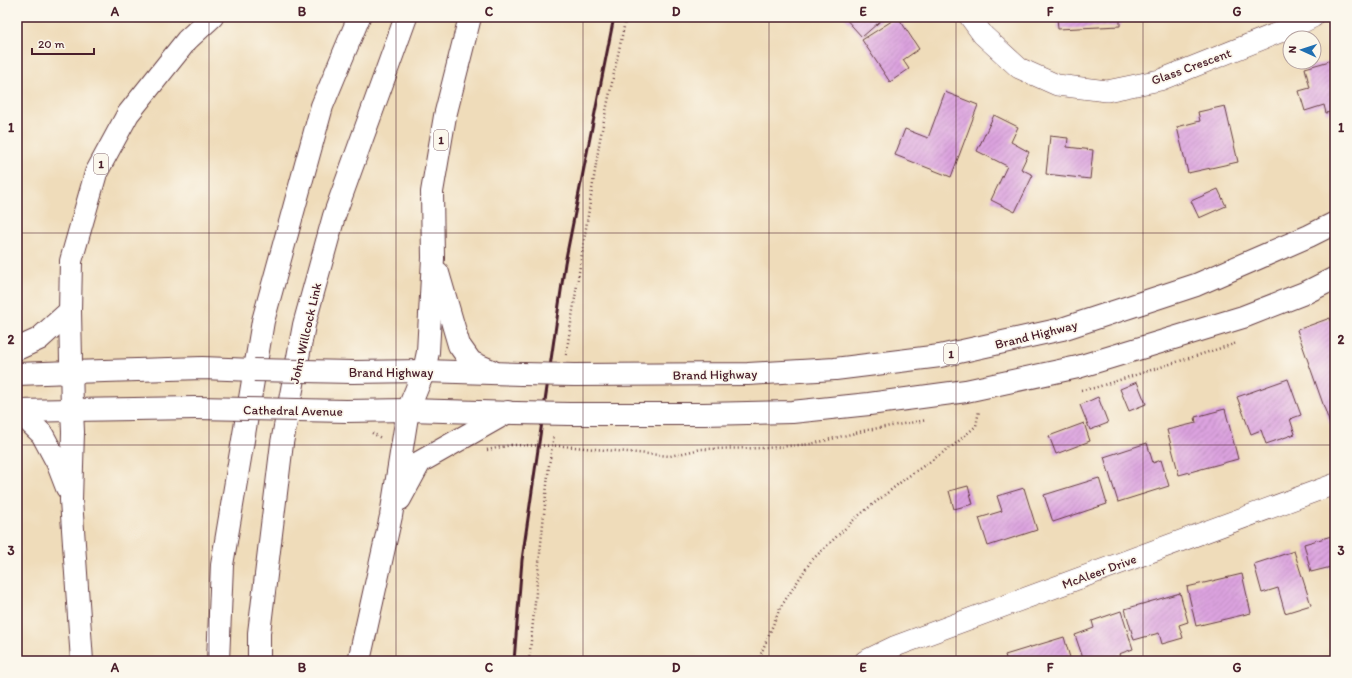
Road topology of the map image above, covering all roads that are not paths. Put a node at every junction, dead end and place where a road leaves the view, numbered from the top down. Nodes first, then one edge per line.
1 (212, 17) edge
2 (359, 17) edge
3 (406, 17) edge
4 (470, 17) edge
5 (970, 17) edge
6 (1313, 17) edge
7 (1335, 222) edge
8 (433, 258) junction
9 (1335, 278) edge
10 (70, 311) junction
11 (17, 349) edge
12 (72, 372) junction
13 (424, 372) junction
14 (17, 374) edge
15 (497, 374) junction
16 (72, 410) junction
17 (408, 410) junction
18 (18, 411) edge
19 (512, 412) junction
20 (1335, 484) edge
21 (71, 500) junction
22 (392, 516) junction
23 (82, 661) edge
24 (218, 661) edge
25 (259, 661) edge
26 (359, 661) edge
27 (865, 661) edge

1 - 10 main road, 1
2 - 24 main road
3 - 25 main road, John Willcock Link
4 - 8 main road, 1
5 - 6 street, Glass Crescent
7 - 15 main road, Brand Highway / 1, bridge
8 - 13 main road, 1
8 - 15 main road, 1
9 - 19 main road, Cathedral Avenue, bridge
10 - 11 main road
10 - 12 main road, 1
12 - 13 main road, Brand Highway / 1, bridge
12 - 14 main road
12 - 16 main road, 1
13 - 15 main road, Brand Highway / 1
13 - 17 main road
16 - 17 main road, Cathedral Avenue, bridge
16 - 18 main road, Cathedral Avenue
16 - 21 main road
17 - 19 main road, Cathedral Avenue
17 - 22 main road
18 - 21 main road
19 - 22 main road
20 - 27 street, McAleer Drive
21 - 23 main road
22 - 26 main road

